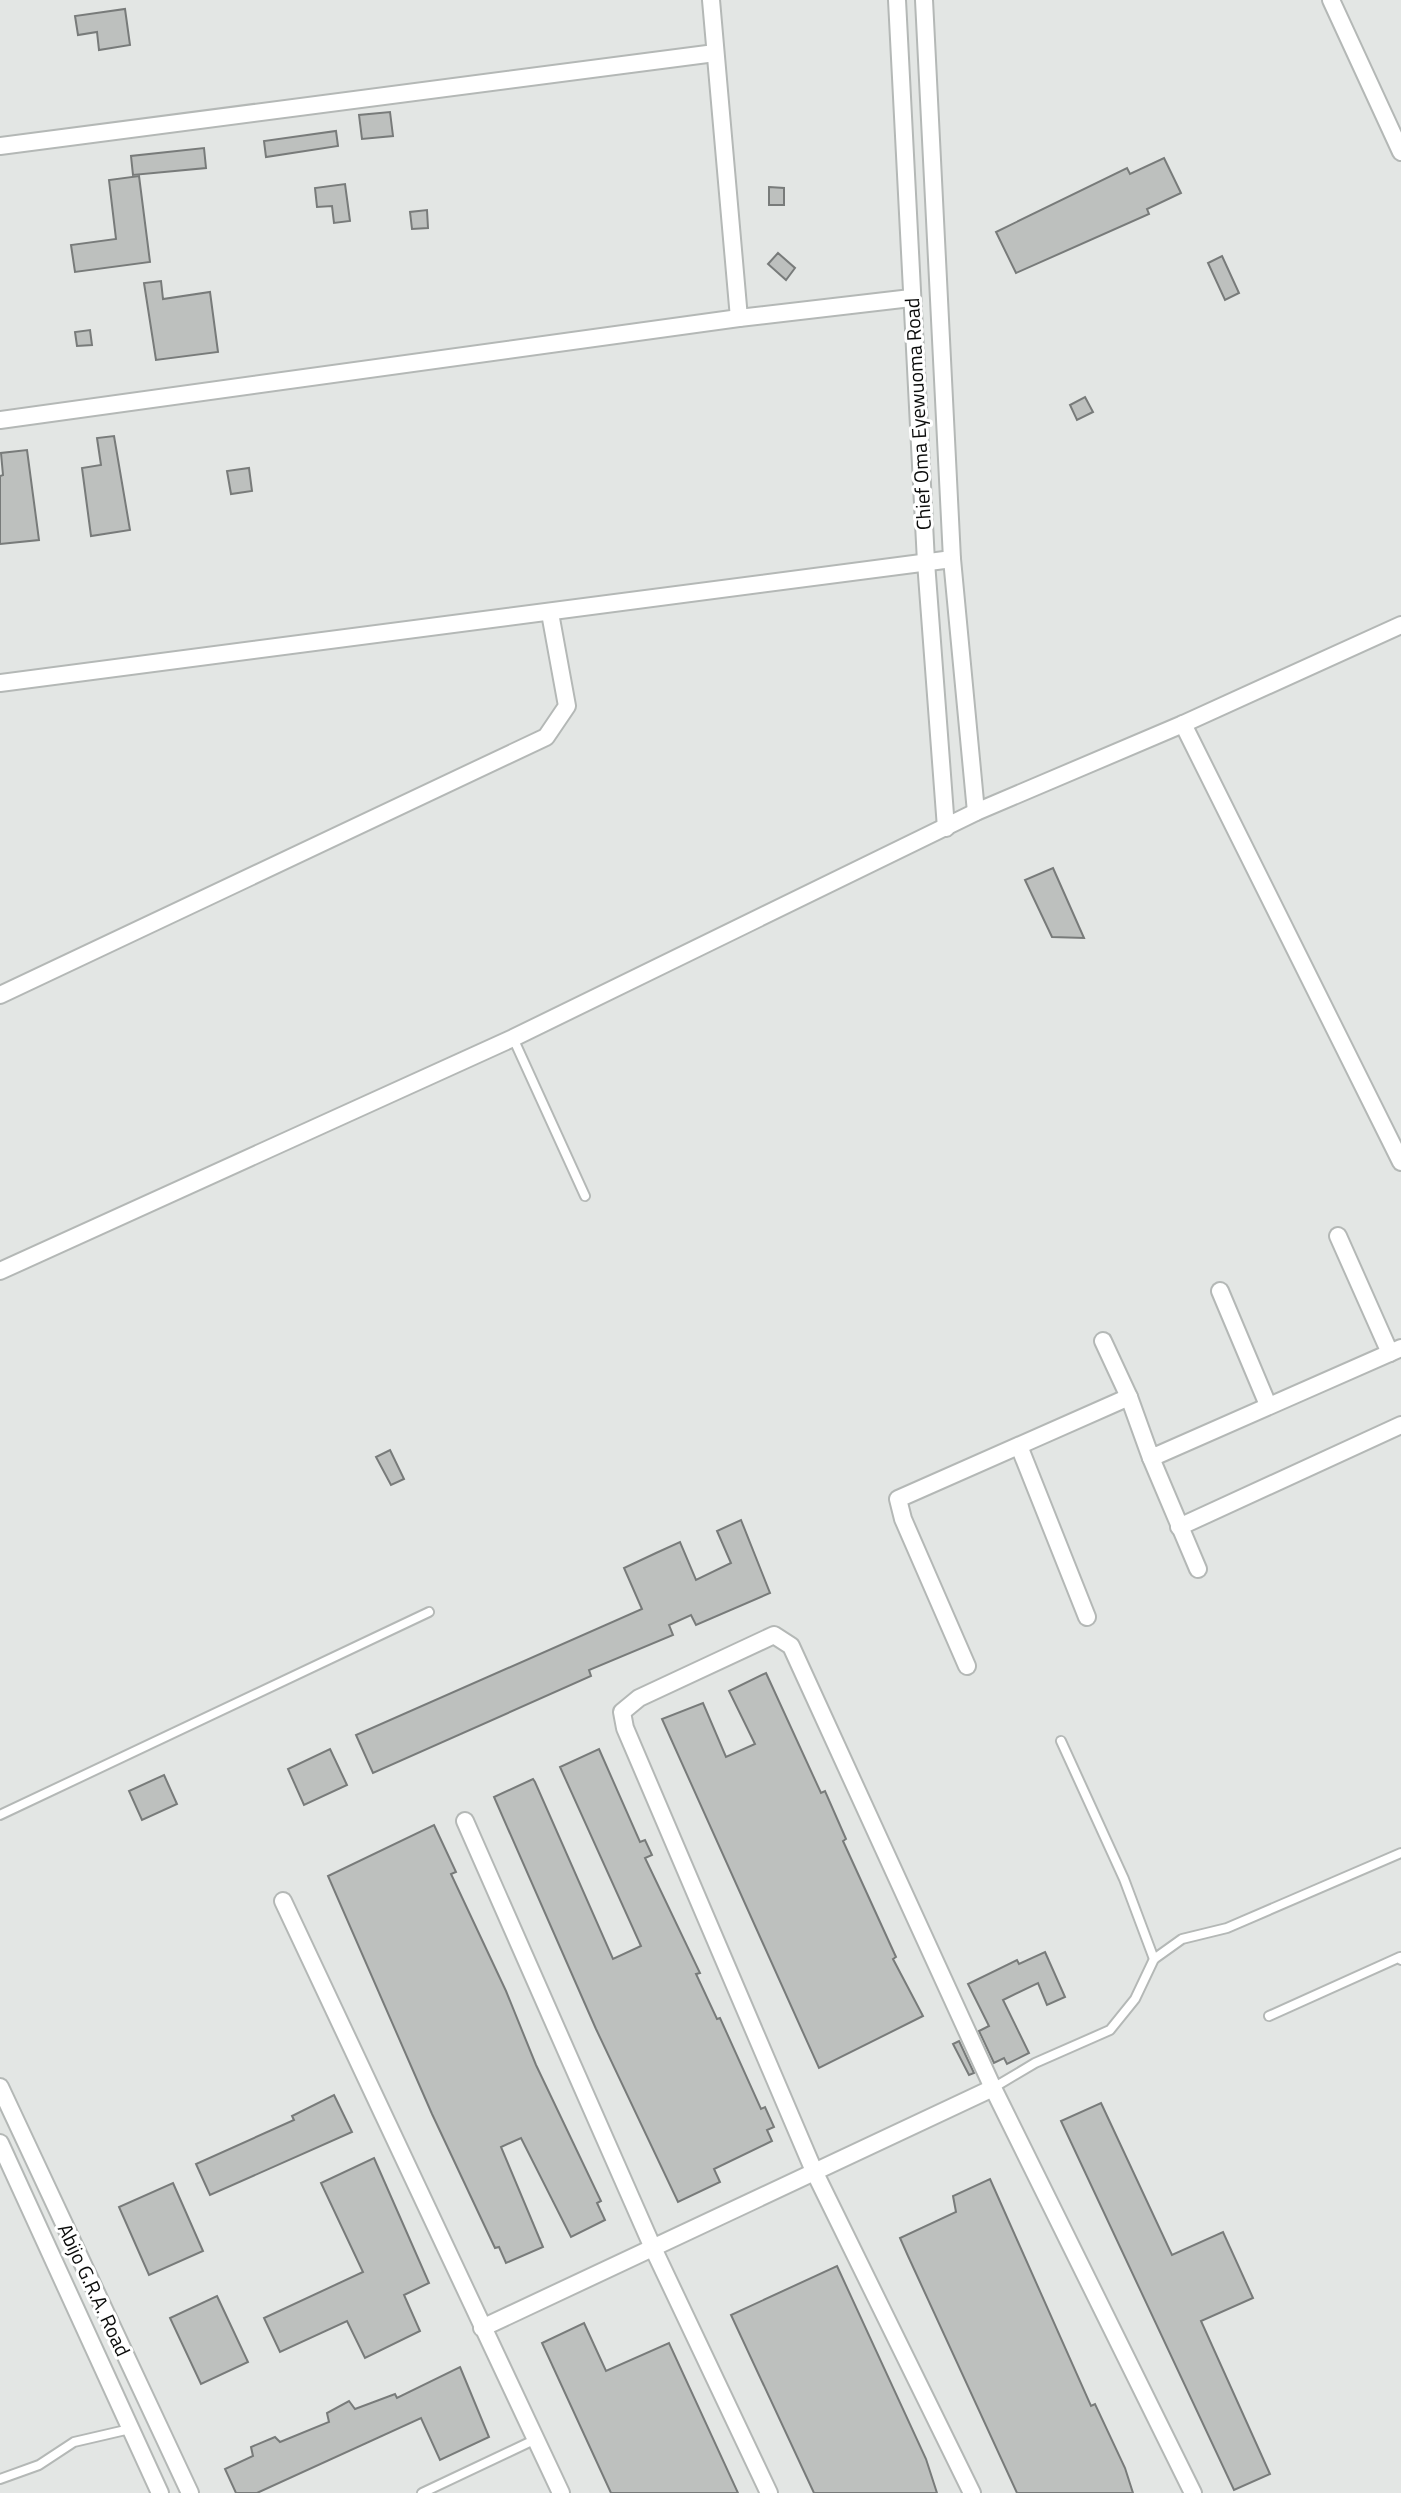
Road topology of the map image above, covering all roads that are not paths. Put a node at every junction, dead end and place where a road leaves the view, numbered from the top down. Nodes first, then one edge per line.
1 (711, 0) edge
2 (897, 0) edge
3 (924, 0) edge
4 (1331, 0) edge
5 (715, 53) junction
6 (0, 146) edge
7 (1401, 152) edge
8 (911, 298) junction
9 (739, 318) junction
10 (0, 420) edge
11 (952, 559) junction
12 (926, 562) junction
13 (550, 613) junction
14 (1401, 625) edge
15 (0, 683) edge
16 (1183, 724) junction
17 (976, 812) junction
18 (946, 828) junction
19 (0, 995) edge
20 (513, 1038) junction
21 (1401, 1162) edge
22 (585, 1196) dead end
23 (1338, 1236) dead end
24 (0, 1271) edge
25 (1220, 1291) dead end
26 (1103, 1341) dead end
27 (1395, 1350) edge
28 (1129, 1397) junction
29 (1268, 1405) junction
30 (1401, 1425) edge
31 (1019, 1446) junction
32 (1151, 1458) junction
33 (1179, 1527) junction
34 (1198, 1569) dead end
35 (429, 1612) dead end
36 (1087, 1617) dead end
37 (967, 1666) dead end
38 (1061, 1741) dead end
39 (0, 1815) edge
40 (465, 1821) dead end
41 (1401, 1853) edge
42 (283, 1901) dead end
43 (1401, 1958) edge
44 (1154, 1959) junction
45 (1269, 2016) dead end
46 (0, 2087) edge
47 (993, 2088) junction
48 (0, 2143) edge
49 (814, 2171) junction
50 (6, 2172) edge
51 (653, 2248) junction
52 (482, 2328) junction
53 (130, 2429) junction
54 (534, 2440) junction
55 (0, 2479) edge
56 (160, 2493) edge
57 (190, 2493) edge
58 (422, 2493) edge
59 (561, 2493) edge
60 (769, 2493) edge
61 (972, 2493) edge
62 (1193, 2493) edge

1 - 5 street
2 - 8 street, Chief Oma Eyewuoma Road
3 - 11 street, Chief Oma Eyewuoma Road
4 - 7 street
5 - 6 street
5 - 9 street
8 - 9 street
8 - 12 street, Chief Oma Eyewuoma Road
9 - 10 street
11 - 12 street
11 - 17 street, Chief Oma Eyewuoma Road
12 - 13 street
12 - 18 street, Chief Oma Eyewuoma Road
13 - 15 street
13 - 19 street
14 - 16 street
16 - 17 street
16 - 21 street
17 - 18 street
18 - 20 street
20 - 22 lane
20 - 24 street
23 - 27 street
25 - 29 street
26 - 28 street
27 - 29 street
28 - 31 street
28 - 32 street
29 - 32 street
30 - 33 street
31 - 36 street
31 - 37 street
32 - 33 street
33 - 34 street
35 - 39 lane
38 - 44 lane
40 - 51 street
41 - 44 lane
42 - 52 street
43 - 45 lane
44 - 47 lane
46 - 57 street, Abijo G.R.A. Road
47 - 49 street
47 - 49 street
47 - 62 street
48 - 50 street, Abijo G.R.A. Road
49 - 51 street
49 - 61 street
50 - 53 street, Abijo G.R.A. Road
51 - 52 street
51 - 60 street
52 - 54 street
53 - 55 lane
53 - 56 street, Abijo G.R.A. Road
54 - 58 lane
54 - 59 street

